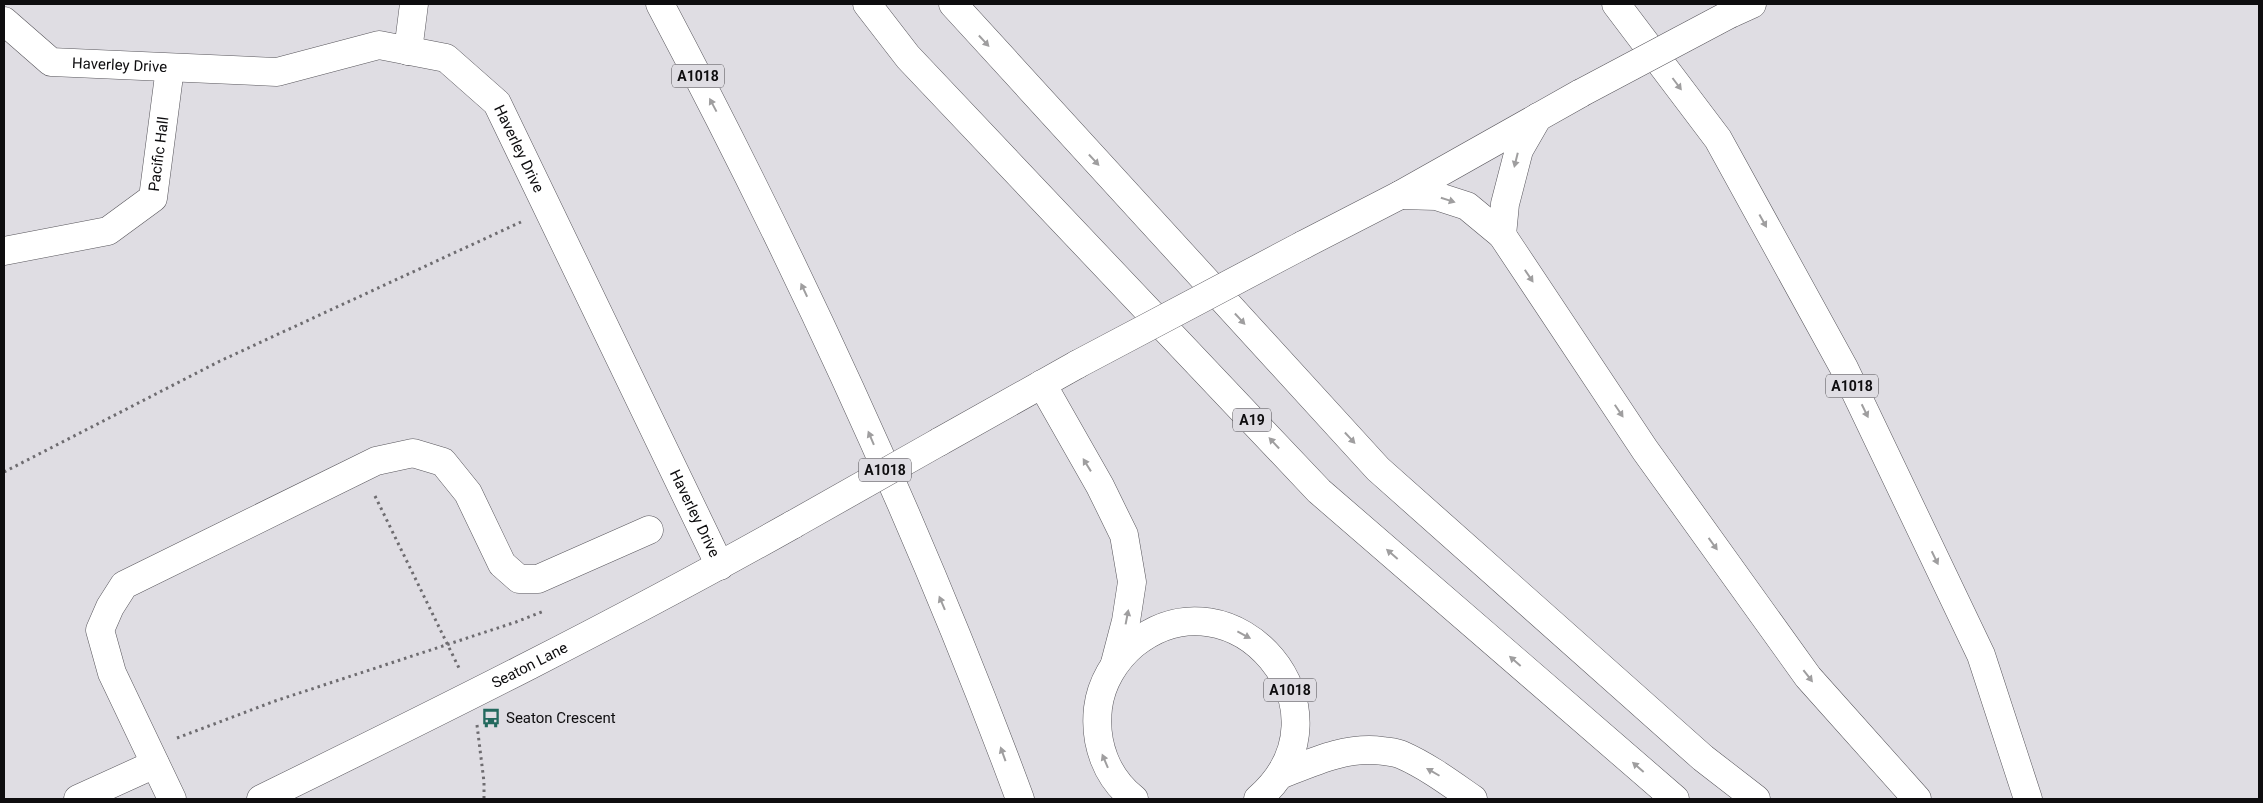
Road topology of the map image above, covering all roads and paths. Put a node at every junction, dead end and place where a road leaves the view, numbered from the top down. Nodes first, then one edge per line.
1 (414, 4) edge
2 (660, 4) edge
3 (867, 4) edge
4 (952, 4) edge
5 (1616, 4) edge
6 (1741, 9) edge
7 (4, 21) edge
8 (408, 51) junction
9 (170, 68) junction
10 (1538, 117) junction
11 (1400, 195) junction
12 (548, 210) junction
13 (1502, 236) junction
14 (4, 251) edge
15 (1042, 384) junction
16 (362, 468) junction
17 (4, 472) edge
18 (649, 530) dead end
19 (720, 566) junction
20 (551, 607) dead end
21 (448, 645) junction
22 (1115, 664) junction
23 (473, 696) junction
24 (152, 757) junction
25 (1280, 775) junction
26 (78, 799) edge
27 (172, 799) edge
28 (261, 799) edge
29 (484, 799) edge
30 (1020, 799) edge
31 (1134, 799) edge
32 (1258, 799) edge
33 (1473, 799) edge
34 (1675, 799) edge
35 (1756, 799) edge
36 (1917, 799) edge
37 (2028, 799) edge

1 - 8 main road
30 -> 2 main road, A1018
34 -> 3 main road, A19
4 -> 35 main road
5 -> 37 main road, A1018
6 - 10 main road, Seaton Lane, bridge
7 - 9 main road, Haverley Drive
8 - 9 main road, Haverley Drive
8 - 12 main road, Haverley Drive
9 - 14 main road, Pacific Hall
10 - 11 main road, Seaton Lane
10 -> 13 main road
11 -> 13 main road
11 - 15 main road, Seaton Lane, bridge
12 - 17 path
12 - 19 main road, Haverley Drive
13 -> 36 main road
15 - 19 main road, Seaton Lane, bridge
22 -> 15 main road, A1018
16 - 18 main road
16 - 21 path
16 - 24 main road
19 - 23 main road, Seaton Lane
20 - 21 path
21 - 23 path
21 - 24 path
22 -> 25 main road, A1018
31 -> 22 main road, A1018
23 - 28 main road, Seaton Lane
23 - 29 path
24 - 26 main road
24 - 27 main road
25 - 32 main road, A1018
33 -> 25 main road

